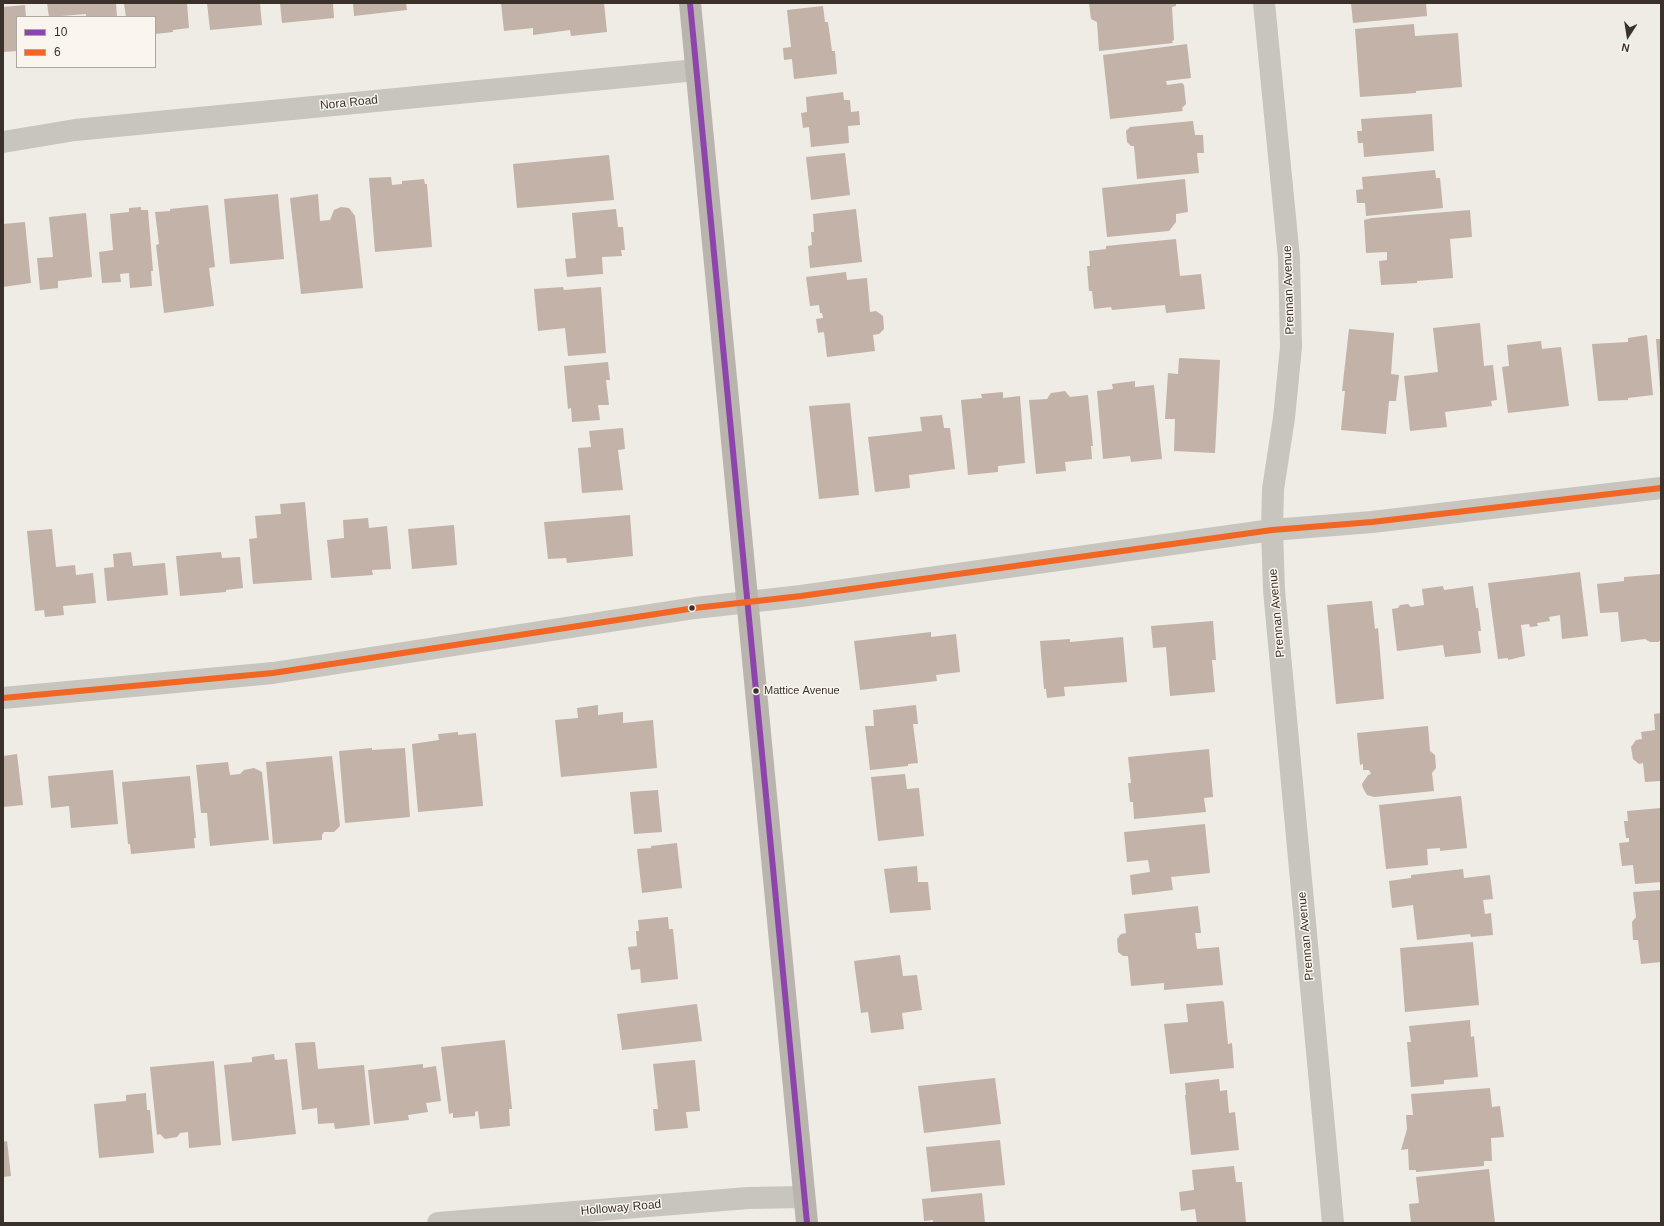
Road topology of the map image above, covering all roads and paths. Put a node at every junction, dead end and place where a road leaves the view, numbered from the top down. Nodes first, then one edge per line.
1 (690, 3) edge
2 (1264, 3) edge
3 (696, 70) junction
4 (3, 142) edge
5 (1661, 488) edge
6 (1272, 530) junction
7 (748, 602) junction
8 (3, 698) edge
9 (804, 1197) junction
10 (438, 1223) edge
11 (807, 1223) edge
12 (1333, 1223) edge

1 - 3 main road
2 - 6 street, Prennan Avenue
3 - 4 street, Nora Road
3 - 7 main road
5 - 6 street
6 - 7 street
6 - 12 street, Prennan Avenue
7 - 8 street
7 - 9 main road
9 - 10 street, Holloway Road
9 - 11 main road

